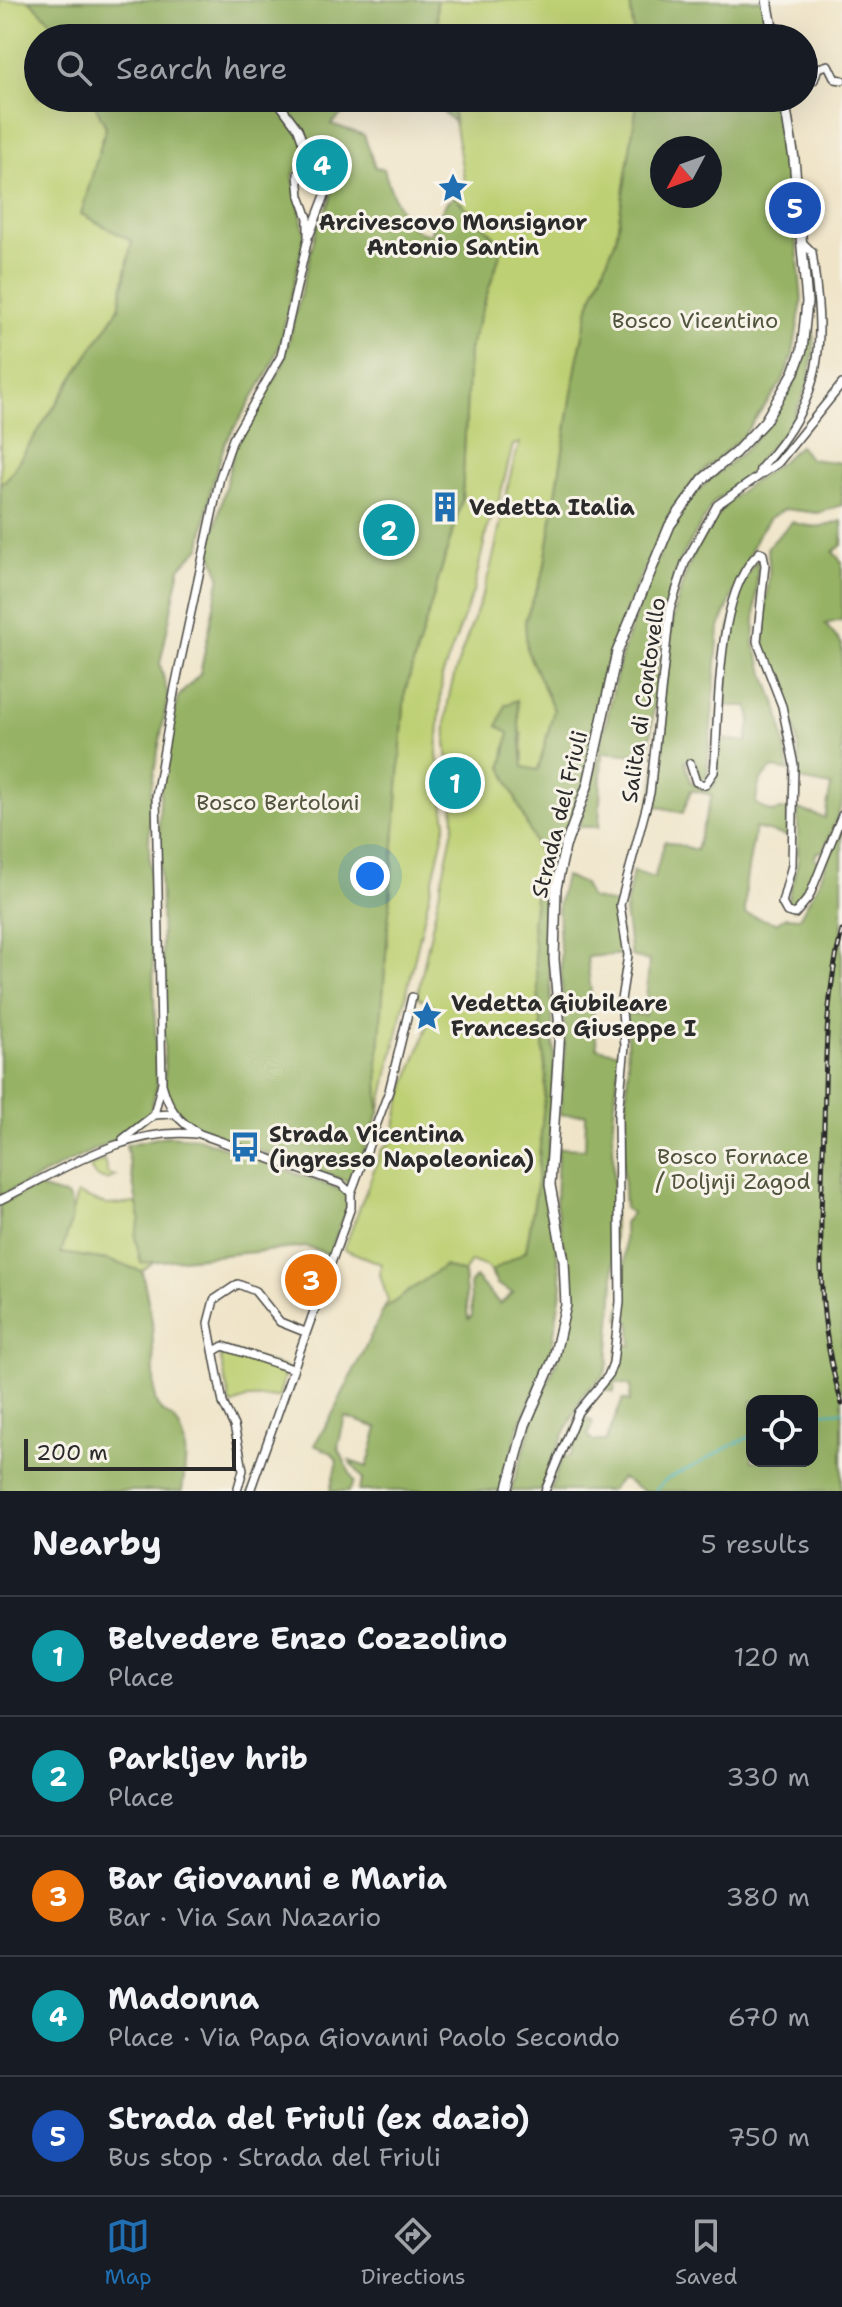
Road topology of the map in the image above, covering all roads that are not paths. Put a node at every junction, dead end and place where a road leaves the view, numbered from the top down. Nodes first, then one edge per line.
1 (767, 0) edge
2 (771, 24) edge
3 (818, 68) edge
4 (842, 80) edge
5 (285, 112) edge
6 (786, 112) edge
7 (311, 165) junction
8 (308, 238) junction
9 (802, 242) junction
10 (842, 384) edge
11 (759, 475) junction
12 (690, 763) dead end
13 (842, 815) edge
14 (412, 997) dead end
15 (162, 1082) junction
16 (172, 1114) junction
17 (154, 1115) junction
18 (164, 1132) junction
19 (200, 1134) junction
20 (112, 1147) junction
21 (351, 1193) junction
22 (0, 1200) edge
23 (305, 1332) junction
24 (216, 1350) junction
25 (293, 1369) junction
26 (237, 1491) edge
27 (250, 1491) edge
28 (507, 1491) edge
29 (545, 1491) edge

1 - 2 main road
3 - 4 street
5 - 7 street
6 - 9 main road, Strada del Friuli
7 - 8 street
7 - 8 street
8 - 15 street
9 - 11 street, Strada del Friuli
9 - 28 main road, Strada del Friuli
10 - 11 street, Salita di Contovello
11 - 29 street, Salita di Contovello
12 - 13 street
14 - 21 street
15 - 16 street
15 - 17 street
16 - 17 street
16 - 18 street
16 - 19 street
17 - 18 street
17 - 20 street
18 - 19 street
18 - 20 street
19 - 21 street
20 - 22 street
21 - 23 street
23 - 24 street
23 - 25 street
24 - 25 street
24 - 26 street
25 - 27 street

